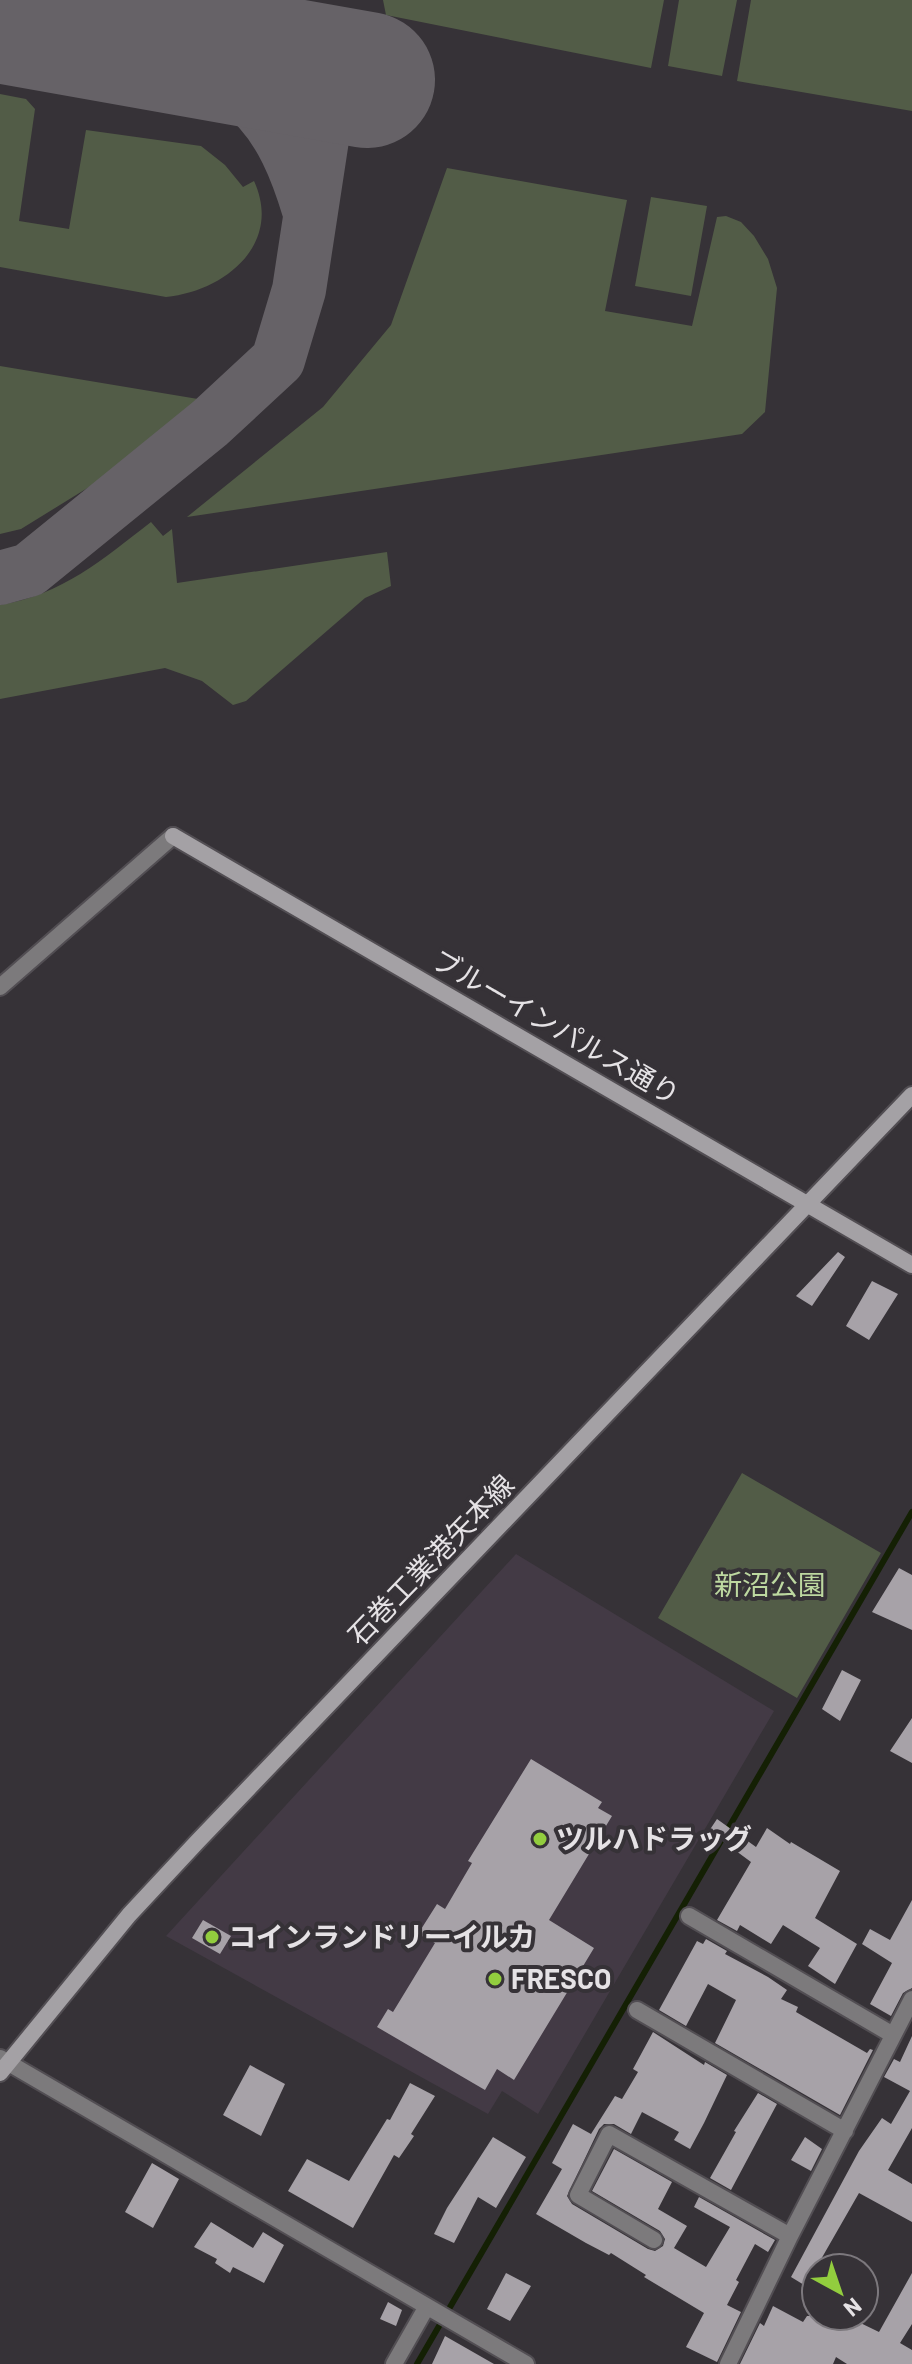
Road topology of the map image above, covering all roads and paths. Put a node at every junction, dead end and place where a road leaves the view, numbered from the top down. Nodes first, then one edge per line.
1 (173, 836) joint
2 (0, 987) edge
3 (912, 1095) edge
4 (808, 1202) junction
5 (912, 1265) edge
6 (689, 1916) dead end
7 (912, 1999) edge
8 (637, 2010) dead end
9 (893, 2035) junction
10 (2, 2065) edge
11 (845, 2131) junction
12 (790, 2236) junction
13 (654, 2240) dead end
14 (431, 2310) junction
15 (394, 2364) edge
16 (526, 2364) edge
17 (728, 2364) edge

1 - 2 street
1 - 4 main road, ブルーインパルス通り
3 - 4 main road, 石巻工業港矢本線
4 - 5 main road, ブルーインパルス通り
4 - 10 main road, 石巻工業港矢本線
6 - 9 street
7 - 9 street
8 - 11 street
9 - 11 street
10 - 14 street
11 - 12 street
12 - 13 street
12 - 17 street
14 - 15 street
14 - 16 street

